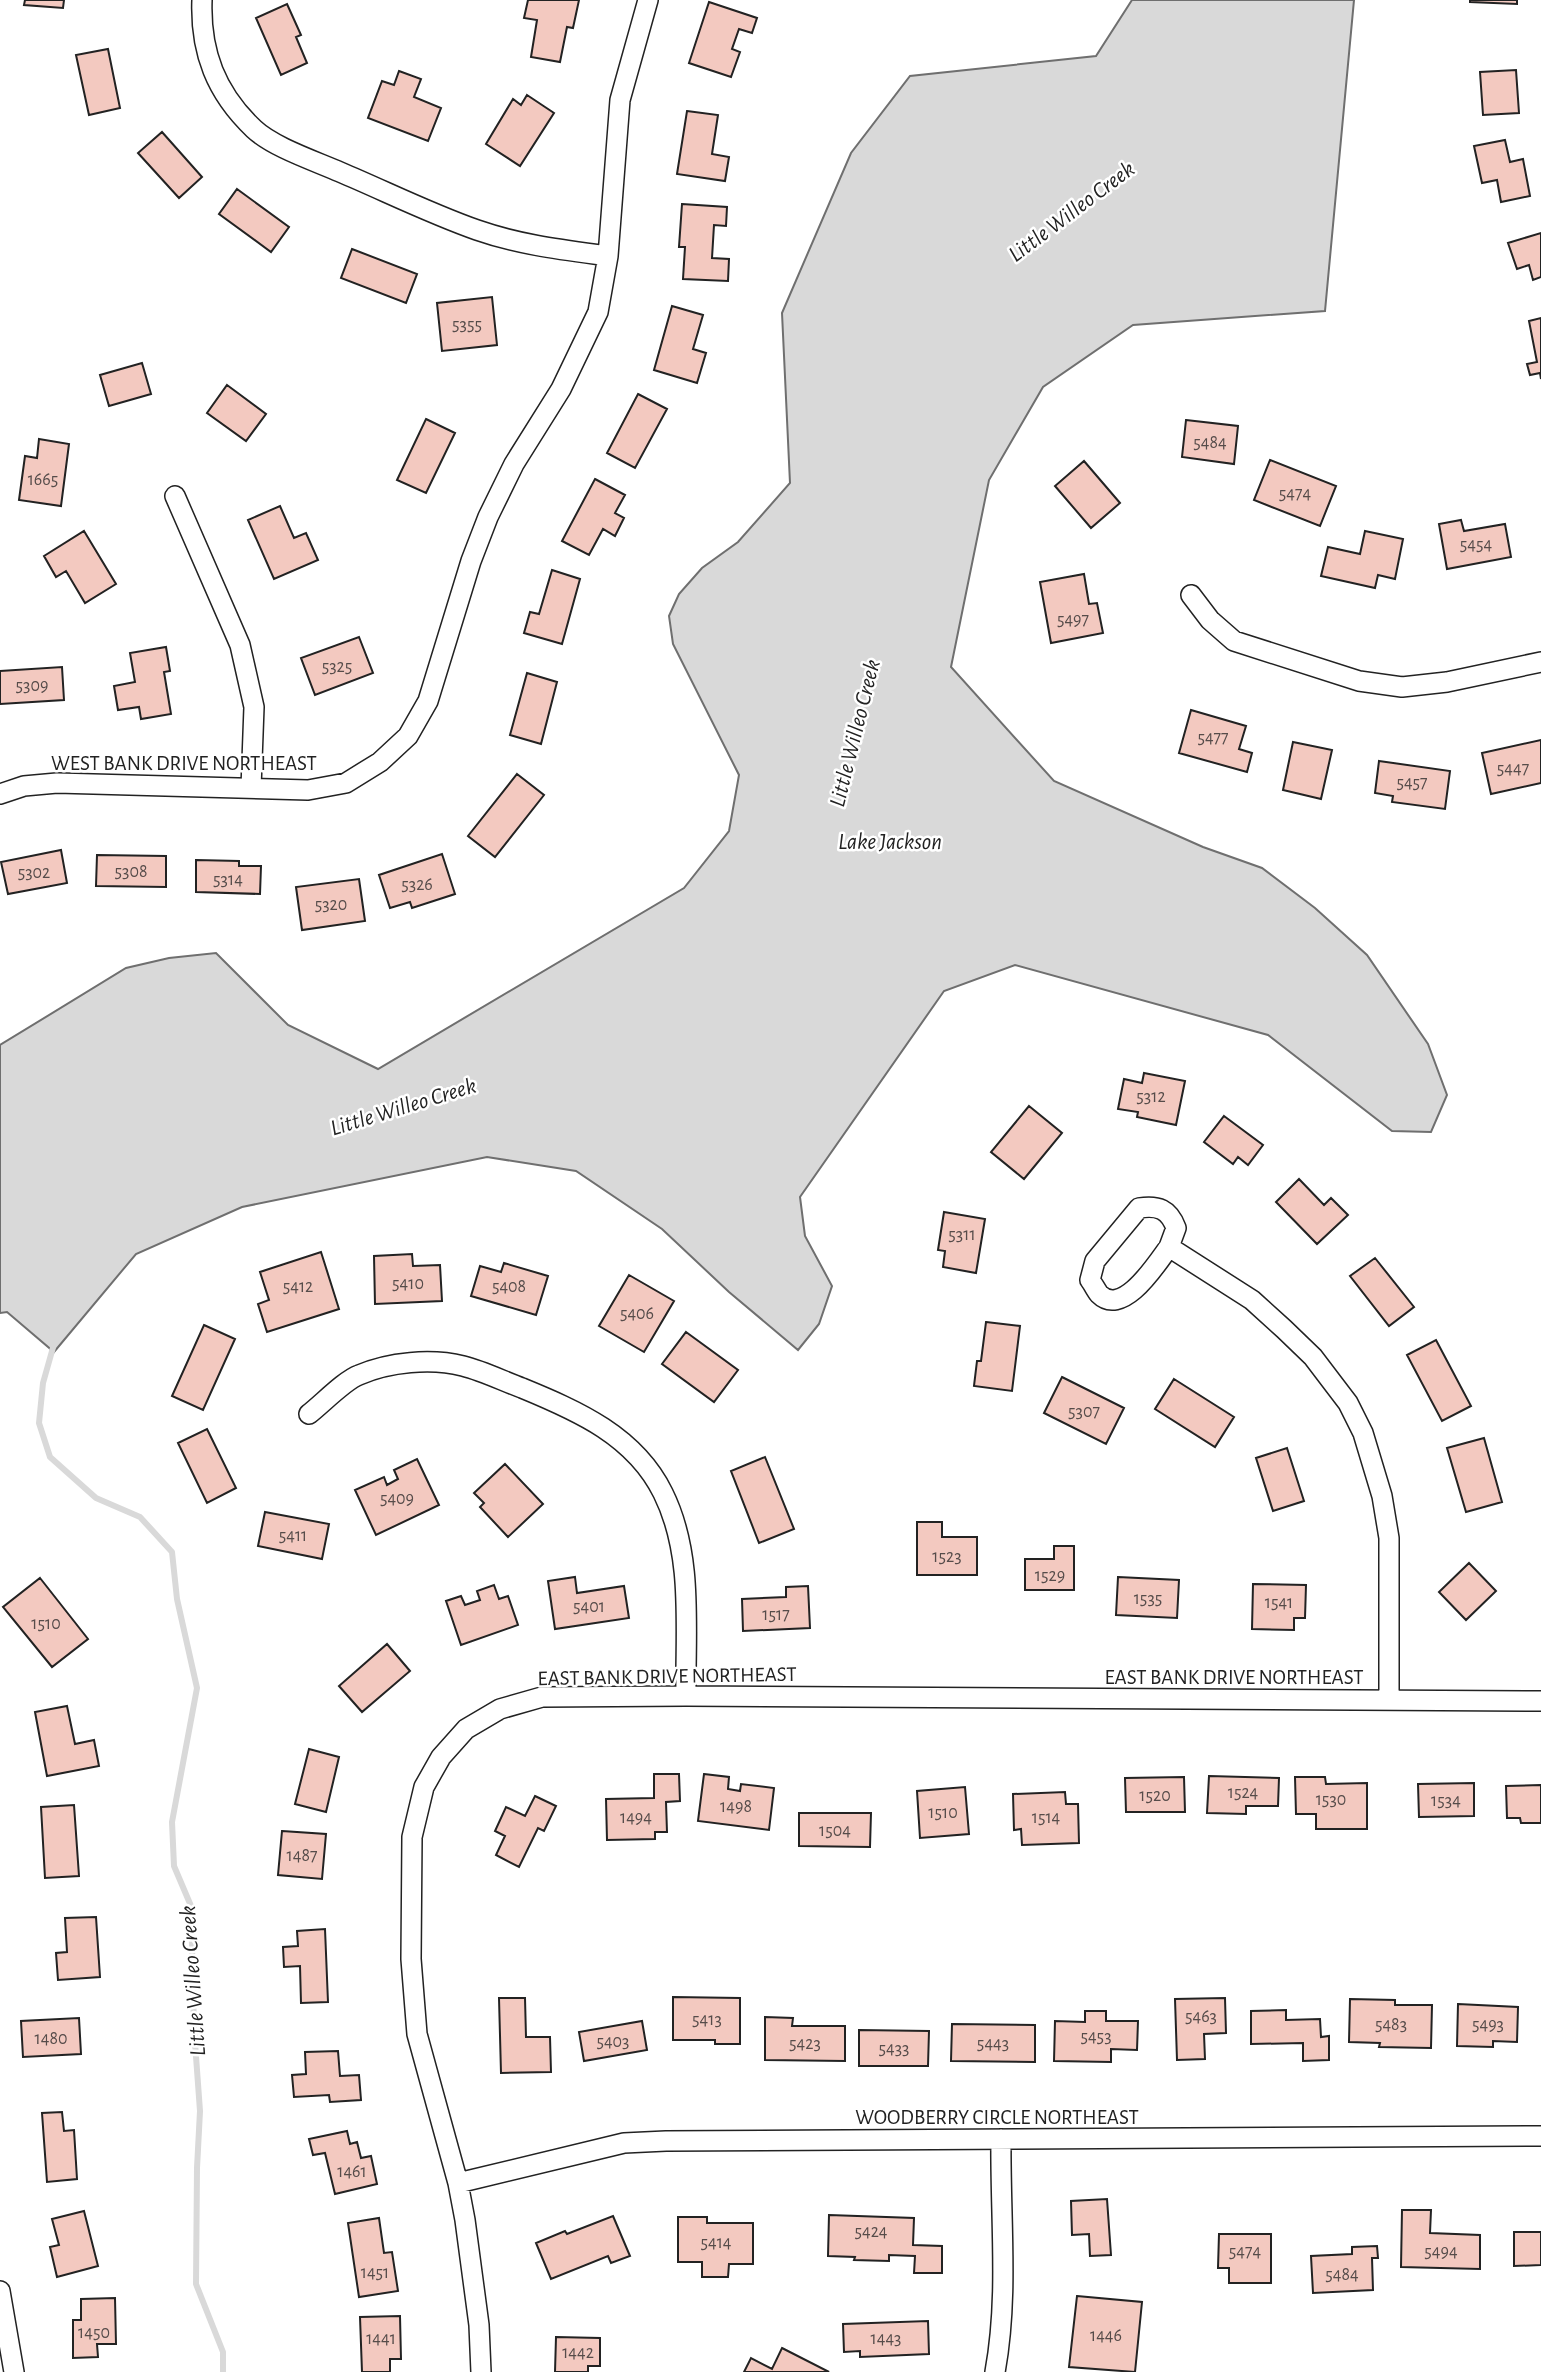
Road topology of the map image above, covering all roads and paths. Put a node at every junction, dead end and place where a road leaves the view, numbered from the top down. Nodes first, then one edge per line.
1 (202, 0) edge
2 (648, 0) edge
3 (608, 256) junction
4 (175, 496) dead end
5 (1191, 595) dead end
6 (1541, 662) edge
7 (251, 788) junction
8 (0, 794) edge
9 (1169, 1247) junction
10 (309, 1414) dead end
11 (686, 1696) junction
12 (1389, 1700) junction
13 (1541, 1702) edge
14 (1541, 2136) edge
15 (1001, 2139) junction
16 (458, 2183) junction
17 (0, 2291) edge
18 (15, 2372) edge
19 (481, 2372) edge
20 (995, 2372) edge

1 - 3 street
2 - 3 street, WEST BANK DRIVE NORTHEAST
3 - 7 street, WEST BANK DRIVE NORTHEAST
4 - 7 street
5 - 6 street
7 - 8 street, WEST BANK DRIVE NORTHEAST
9 - 9 street
9 - 12 street
10 - 11 street
11 - 12 street, EAST BANK DRIVE NORTHEAST
11 - 16 street, EAST BANK DRIVE NORTHEAST
12 - 13 street, EAST BANK DRIVE NORTHEAST
14 - 15 street, WOODBERRY CIRCLE NORTHEAST
15 - 16 street, WOODBERRY CIRCLE NORTHEAST
15 - 20 street
16 - 19 street, EAST BANK DRIVE NORTHEAST
17 - 18 street

